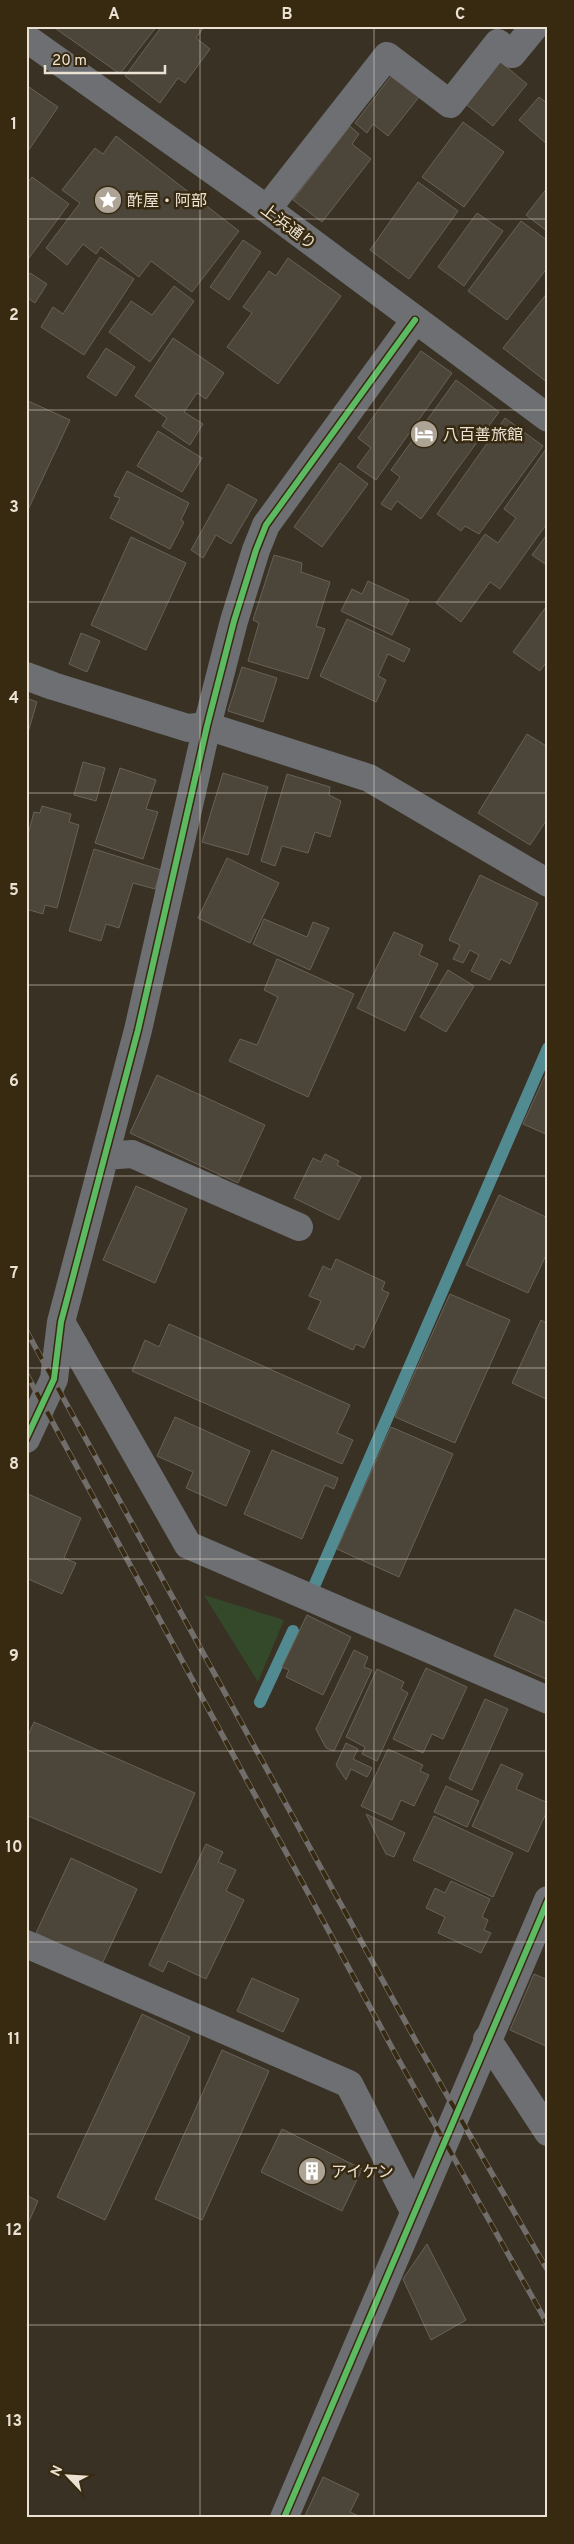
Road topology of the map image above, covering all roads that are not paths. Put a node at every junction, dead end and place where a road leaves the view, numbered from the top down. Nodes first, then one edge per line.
1 (535, 26) edge
2 (26, 38) edge
3 (266, 209) junction
4 (415, 320) junction
5 (548, 418) edge
6 (26, 676) edge
7 (207, 726) junction
8 (548, 883) edge
9 (105, 1156) junction
10 (299, 1227) dead end
11 (61, 1322) junction
12 (26, 1439) edge
13 (548, 1700) edge
14 (546, 1909) edge
15 (26, 1944) edge
16 (487, 2039) junction
17 (548, 2132) edge
18 (414, 2211) junction
19 (284, 2518) edge

1 - 3 street
2 - 3 street, 上浜通り
3 - 4 street, 上浜通り
4 - 5 street, 上浜通り
4 - 7 street
6 - 7 street
7 - 8 street
7 - 9 street
9 - 10 street
9 - 11 street
11 - 12 street
11 - 13 street
14 - 16 street
15 - 18 street
16 - 17 street
16 - 18 street
18 - 19 street

